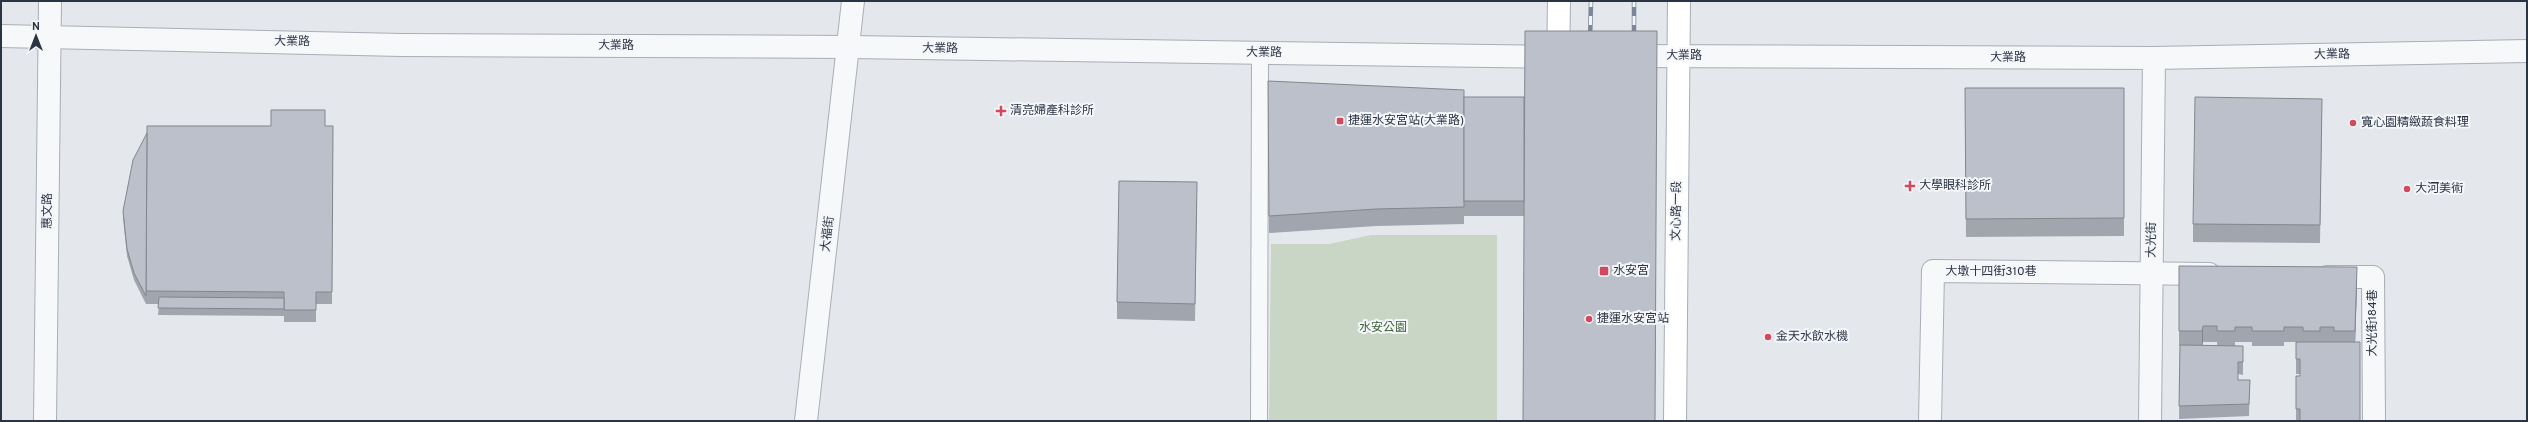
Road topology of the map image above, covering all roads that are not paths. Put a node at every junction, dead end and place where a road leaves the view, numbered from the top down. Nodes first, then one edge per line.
1 (50, 1) edge
2 (853, 1) edge
3 (1559, 1) edge
4 (1679, 1) edge
5 (1, 36) edge
6 (50, 37) junction
7 (850, 48) junction
8 (2527, 51) edge
9 (1260, 53) junction
10 (1581, 56) edge
11 (1611, 56) edge
12 (1679, 56) junction
13 (1558, 57) junction
14 (2154, 58) junction
15 (1558, 80) edge
16 (2151, 273) junction
17 (2230, 274) edge
18 (2309, 276) edge
19 (45, 421) edge
20 (806, 421) edge
21 (1259, 421) edge
22 (1675, 421) edge
23 (1930, 421) edge
24 (2150, 421) edge
25 (2374, 421) edge

1 - 6 street, 惠文路
2 - 7 street, 大福街
3 - 13 main road
4 - 12 main road, 文心路一段
5 - 6 street, 大業路
6 - 7 street, 大業路
6 - 19 street, 惠文路
7 - 9 street, 大業路
7 - 20 street, 大福街
8 - 14 street, 大業路
9 - 13 street, 大業路
9 - 21 lane
10 - 13 street, 大業路
11 - 12 street, 大業路
12 - 14 street, 大業路
12 - 22 main road, 文心路一段
13 - 15 main road
14 - 16 street, 大光街
16 - 17 street
16 - 23 street, 大墩十四街310巷
16 - 24 street, 大光街
18 - 25 street, 大光街184巷

